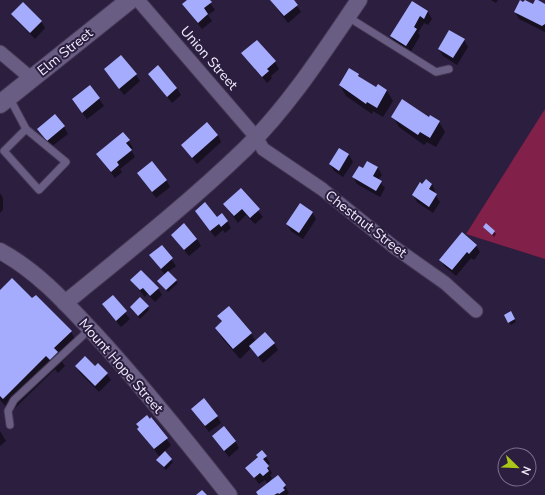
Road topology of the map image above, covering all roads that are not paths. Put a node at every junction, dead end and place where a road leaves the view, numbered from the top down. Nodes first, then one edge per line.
1 (130, 0) edge
2 (138, 0) edge
3 (359, 0) edge
4 (348, 17) junction
5 (0, 52) edge
6 (449, 69) dead end
7 (32, 79) junction
8 (5, 100) edge
9 (26, 128) junction
10 (256, 137) junction
11 (0, 251) edge
12 (65, 303) junction
13 (476, 311) dead end
14 (90, 329) junction
15 (10, 425) dead end
16 (229, 495) edge

1 - 7 main road, Elm Street
2 - 10 street, Union Street
3 - 4 street
4 - 6 lane
4 - 10 street
5 - 7 street
7 - 8 main road, Elm Street
8 - 9 lane
9 - 9 lane
10 - 12 street
10 - 13 street, Chestnut Street
11 - 12 street, Mount Hope Street
12 - 14 street, Mount Hope Street
14 - 15 lane
14 - 16 street, Mount Hope Street

